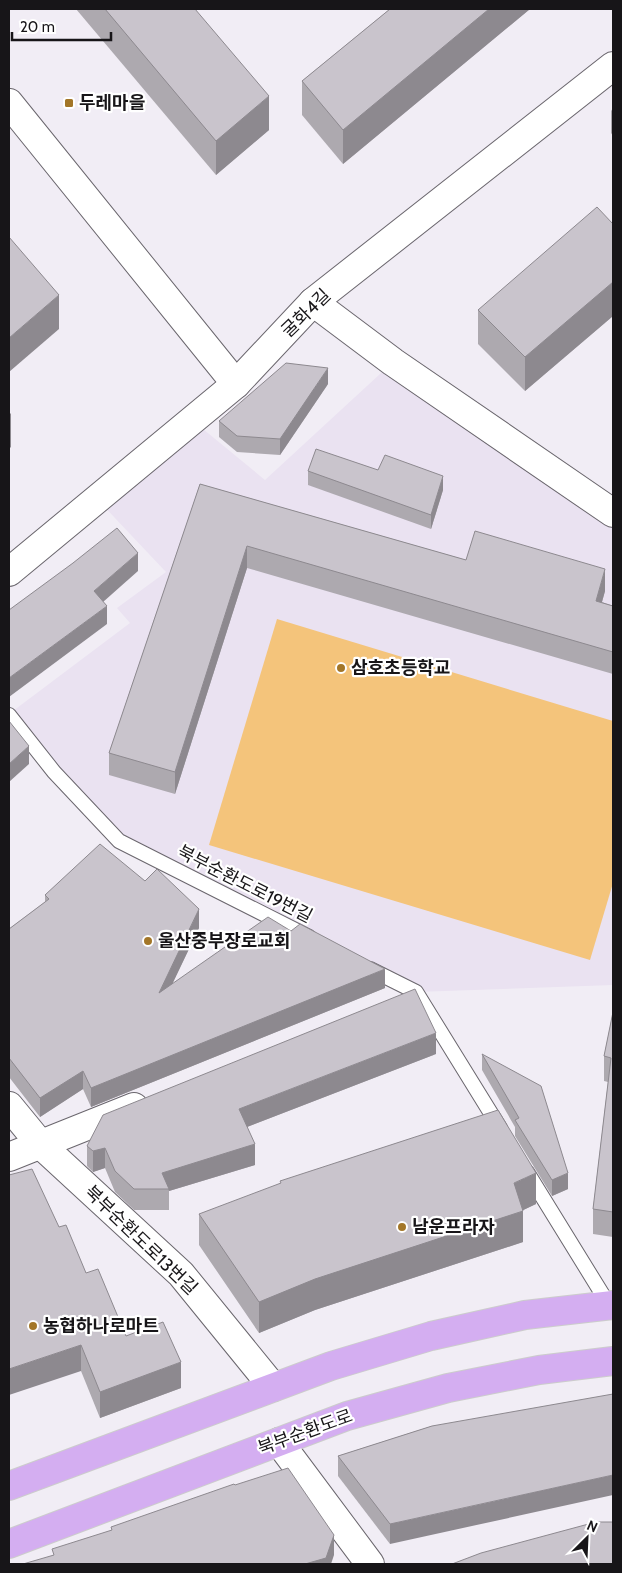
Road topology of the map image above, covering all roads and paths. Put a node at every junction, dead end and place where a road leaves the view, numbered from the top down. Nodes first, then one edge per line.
1 (613, 66) edge
2 (9, 103) edge
3 (313, 302) junction
4 (236, 384) junction
5 (613, 513) edge
6 (9, 572) edge
7 (9, 715) edge
8 (319, 943) edge
9 (354, 961) edge
10 (416, 992) junction
11 (389, 1003) edge
12 (160, 1096) edge
13 (9, 1106) edge
14 (505, 1136) edge
15 (41, 1145) junction
16 (9, 1157) edge
17 (520, 1161) edge
18 (611, 1305) edge
19 (613, 1361) edge
20 (273, 1387) junction
21 (278, 1442) junction
22 (9, 1486) edge
23 (9, 1544) edge
24 (370, 1564) edge

1 - 3 street, 굴화4길
2 - 4 street
3 - 4 street, 굴화4길
3 - 5 street
4 - 6 street, 굴화4길
7 - 8 lane, 북부순환도로19번길
9 - 10 lane
10 - 11 street
10 - 14 lane
12 - 15 street
13 - 15 street, 북부순환도로13번길
15 - 16 street
15 - 20 street, 북부순환도로13번길
17 - 18 lane
18 - 20 main road
19 - 21 main road, 북부순환도로
20 - 22 main road
21 - 23 main road, 북부순환도로
21 - 24 street

